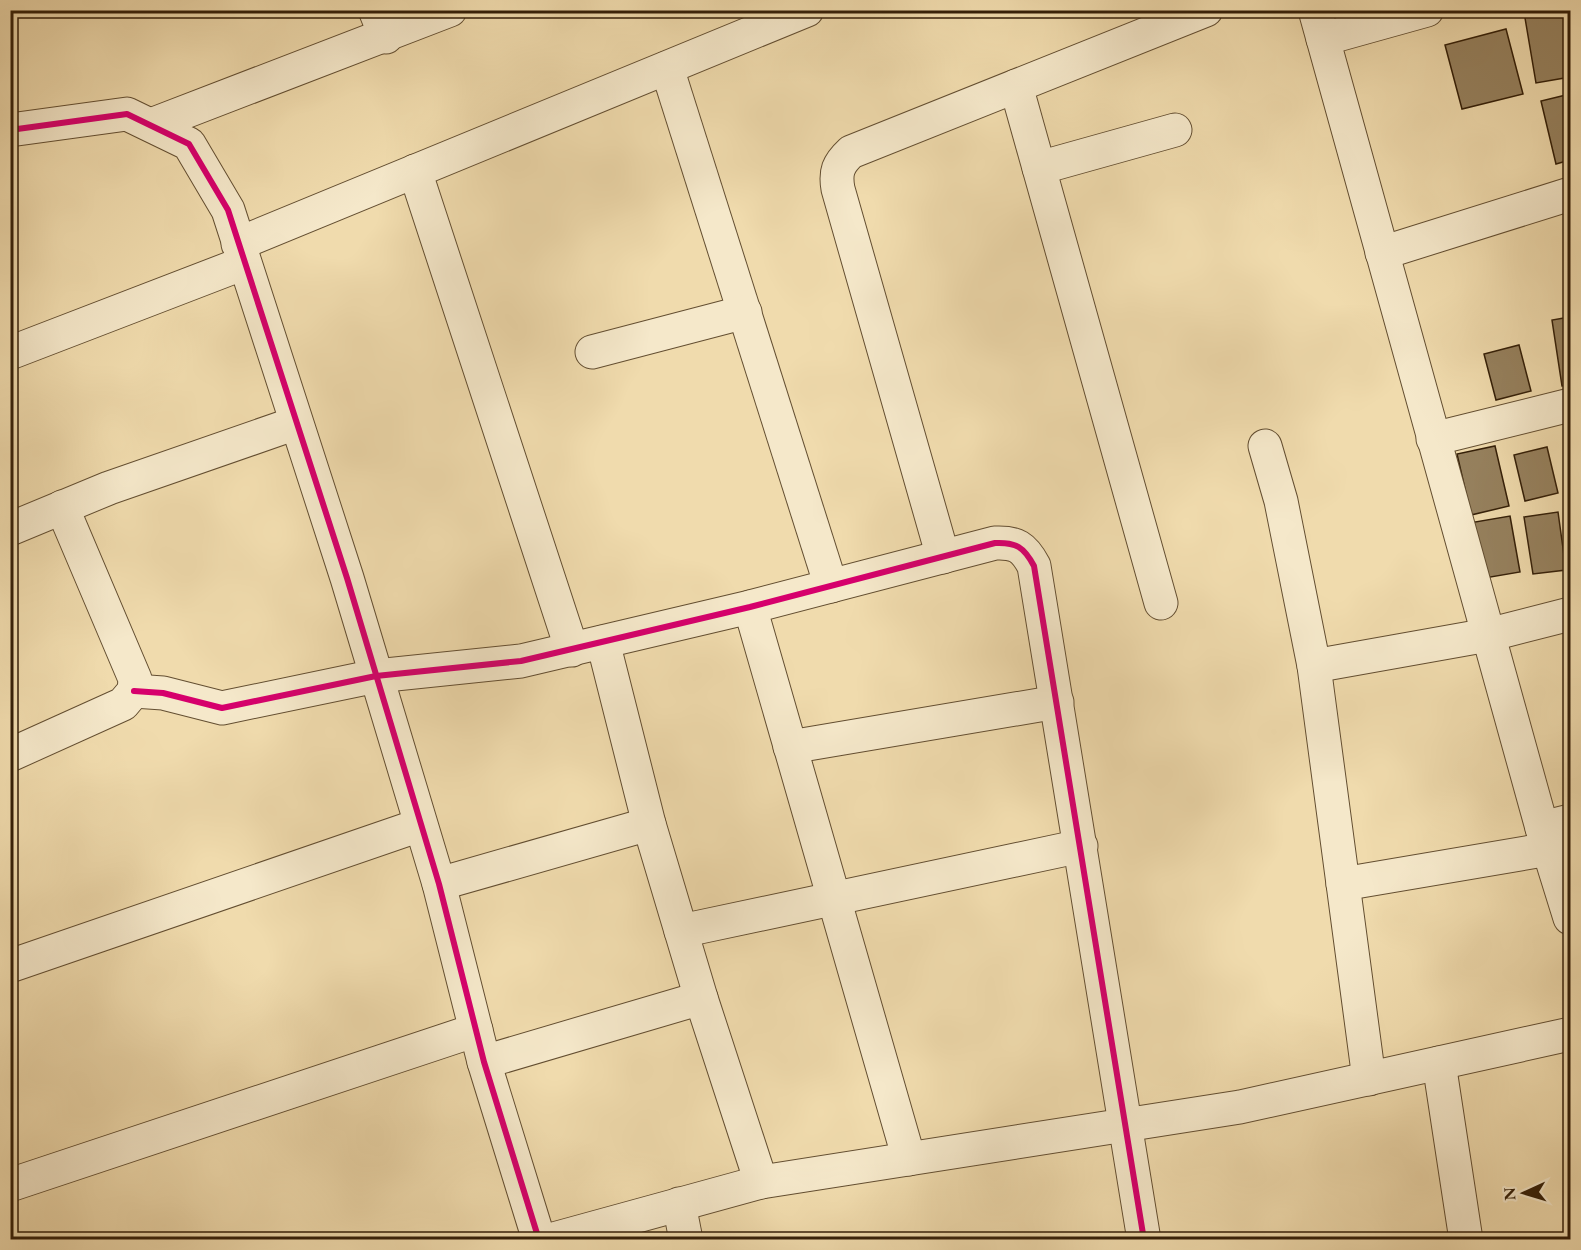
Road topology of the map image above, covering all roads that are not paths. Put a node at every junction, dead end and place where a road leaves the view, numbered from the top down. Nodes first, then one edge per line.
1 (450, 10) edge
2 (807, 10) edge
3 (1206, 10) edge
4 (1427, 10) edge
5 (380, 24) edge
6 (1319, 25) edge
7 (667, 68) junction
8 (1016, 86) junction
9 (151, 125) junction
10 (10, 130) edge
11 (1175, 130) dead end
12 (1039, 168) junction
13 (415, 171) junction
14 (1570, 194) edge
15 (241, 253) junction
16 (1382, 253) junction
17 (745, 312) junction
18 (592, 352) dead end
19 (10, 353) edge
20 (1570, 405) edge
21 (296, 423) junction
22 (1433, 439) junction
23 (1265, 446) dead end
24 (62, 507) junction
25 (10, 529) edge
26 (943, 557) junction
27 (831, 586) junction
28 (1161, 603) dead end
29 (750, 607) junction
30 (1570, 614) edge
31 (1488, 635) junction
32 (603, 642) junction
33 (572, 650) junction
34 (1314, 666) junction
35 (375, 676) junction
36 (134, 691) junction
37 (1057, 702) junction
38 (790, 747) junction
39 (10, 755) edge
40 (649, 824) junction
41 (420, 825) junction
42 (1554, 833) edge
43 (1081, 846) junction
44 (439, 884) junction
45 (1343, 885) junction
46 (833, 899) junction
47 (1570, 918) edge
48 (681, 931) junction
49 (10, 966) edge
50 (701, 998) junction
51 (476, 1030) junction
52 (1570, 1034) edge
53 (484, 1062) junction
54 (1439, 1063) junction
55 (1369, 1079) junction
56 (1126, 1125) junction
57 (909, 1159) junction
58 (761, 1182) junction
59 (10, 1185) edge
60 (679, 1204) junction
61 (539, 1239) edge
62 (550, 1239) edge
63 (686, 1239) edge
64 (1144, 1239) edge
65 (1466, 1239) edge

1 - 5 street
2 - 7 street
3 - 8 street
4 - 6 street
5 - 9 street
6 - 16 street
7 - 13 street
7 - 17 street
8 - 12 street
8 - 26 street
9 - 10 street
9 - 15 street
11 - 12 street
12 - 28 street
13 - 15 street
13 - 33 street
14 - 16 street
15 - 19 street
15 - 21 street
16 - 22 street
17 - 18 street
17 - 27 street
20 - 22 street
21 - 24 street
21 - 35 street
22 - 31 street
23 - 34 street
24 - 25 street
24 - 36 street
26 - 27 street
26 - 37 street
27 - 29 street
29 - 32 street
29 - 38 street
30 - 31 street
31 - 34 street
31 - 42 street
32 - 33 street
32 - 40 street
33 - 35 street
34 - 45 street
35 - 36 street
35 - 41 street
36 - 39 street
37 - 38 street
37 - 43 street
38 - 46 street
40 - 44 street
40 - 48 street
41 - 44 street
41 - 49 street
42 - 45 street
42 - 47 street
43 - 46 street
43 - 56 street
44 - 51 street
45 - 55 street
46 - 48 street
46 - 57 street
48 - 50 street
50 - 53 street
50 - 58 street
51 - 53 street
51 - 59 street
52 - 54 street
53 - 61 street
54 - 55 street
54 - 65 street
55 - 56 street
56 - 57 street
56 - 64 street
57 - 58 street
58 - 60 street
60 - 62 street
60 - 63 street

